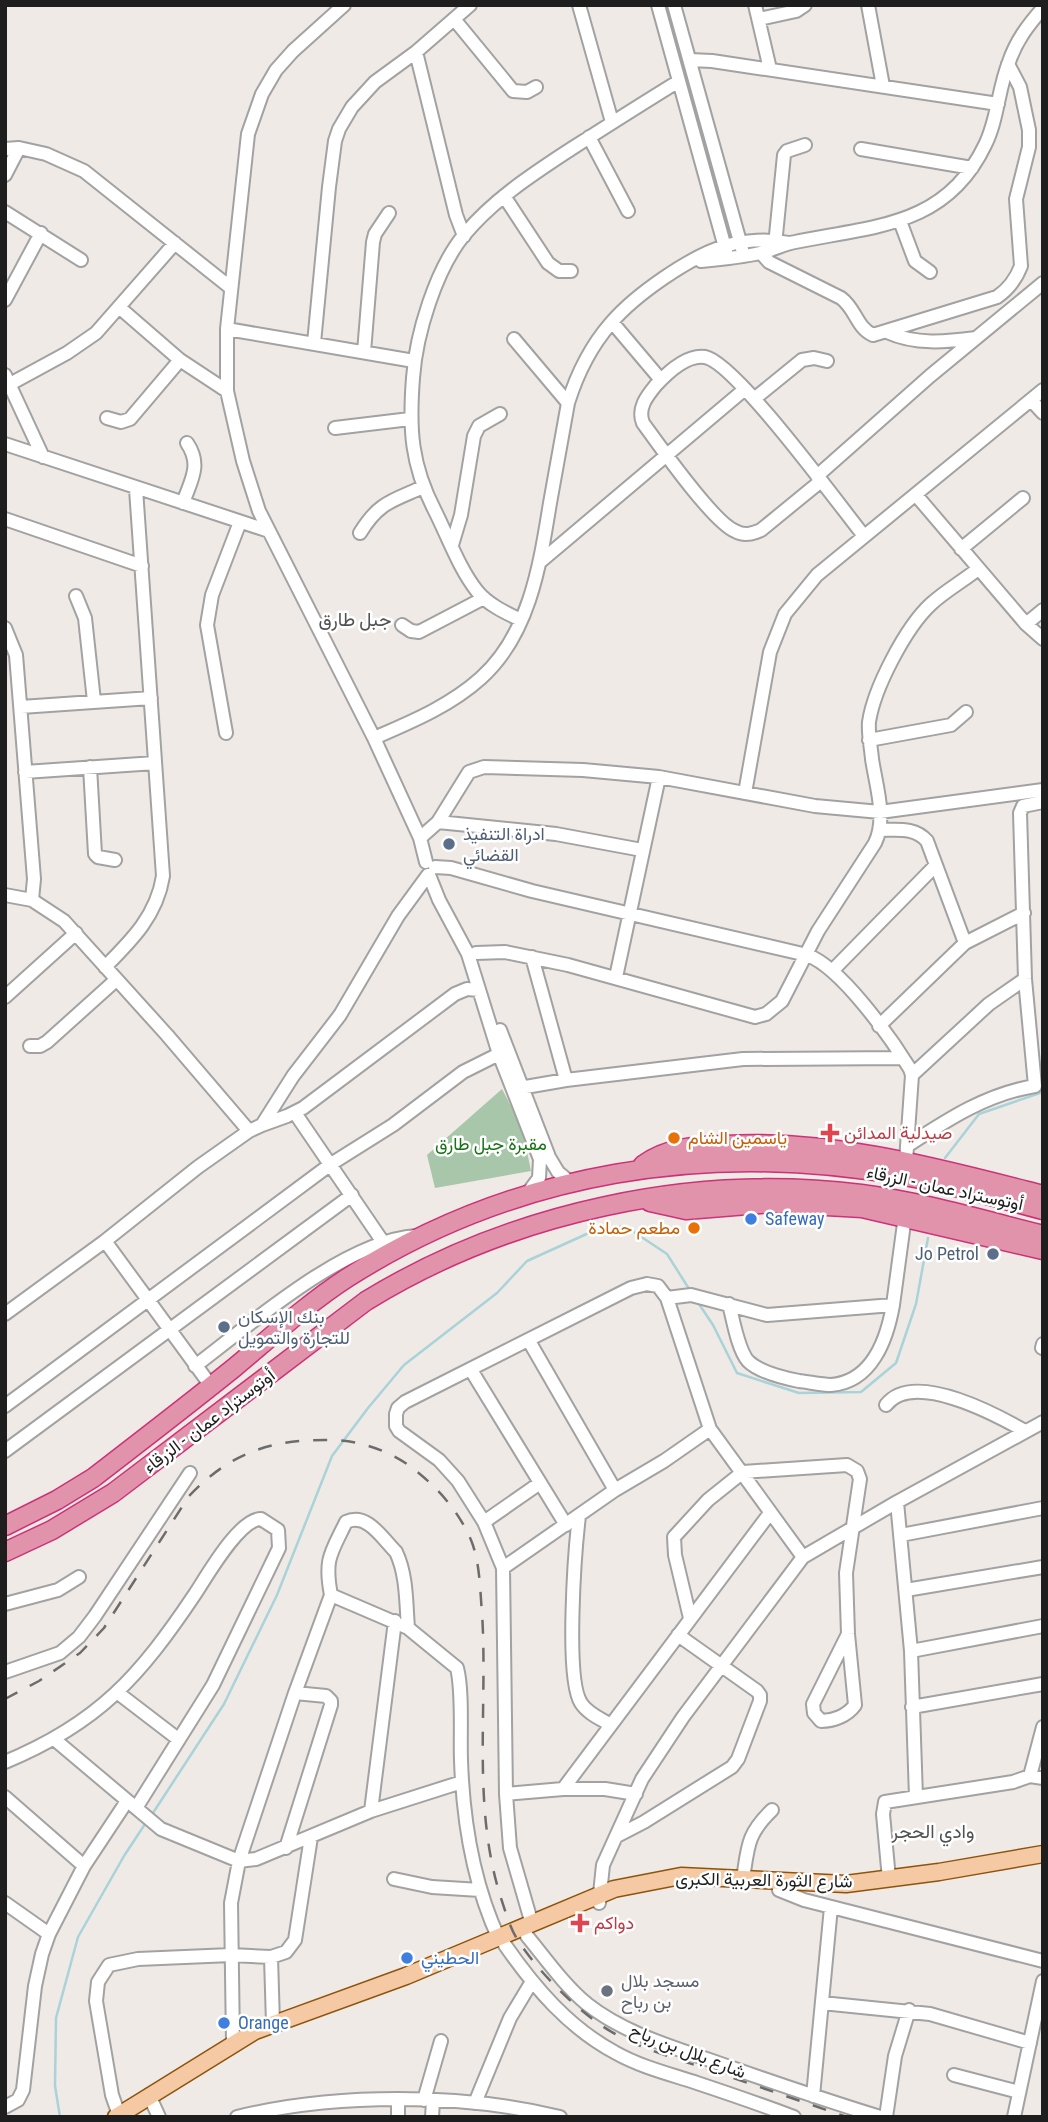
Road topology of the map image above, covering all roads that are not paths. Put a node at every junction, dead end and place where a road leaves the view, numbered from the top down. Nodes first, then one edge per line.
1 (344, 5) edge
2 (470, 5) edge
3 (579, 5) edge
4 (658, 5) edge
5 (674, 5) edge
6 (755, 5) edge
7 (805, 5) edge
8 (868, 5) edge
9 (1043, 8) edge
10 (454, 19) junction
11 (759, 19) junction
12 (416, 52) junction
13 (690, 60) junction
14 (1008, 64) junction
15 (769, 69) junction
16 (679, 81) junction
17 (883, 86) junction
18 (536, 87) dead end
19 (998, 104) junction
20 (612, 122) junction
21 (589, 137) junction
22 (805, 145) dead end
23 (19, 148) junction
24 (5, 149) edge
25 (861, 149) dead end
26 (972, 168) junction
27 (5, 175) edge
28 (504, 195) junction
29 (628, 211) dead end
30 (5, 212) edge
31 (389, 212) dead end
32 (900, 221) junction
33 (41, 233) junction
34 (464, 236) junction
35 (175, 243) junction
36 (774, 245) junction
37 (742, 250) junction
38 (726, 252) junction
39 (761, 253) junction
40 (82, 260) dead end
41 (571, 271) dead end
42 (930, 272) dead end
43 (1043, 283) edge
44 (231, 288) junction
45 (5, 300) edge
46 (120, 308) junction
47 (612, 322) junction
48 (227, 329) junction
49 (887, 332) junction
50 (976, 338) junction
51 (514, 339) dead end
52 (314, 342) junction
53 (364, 352) junction
54 (180, 360) junction
55 (414, 361) junction
56 (827, 361) dead end
57 (8, 379) edge
58 (661, 380) junction
59 (1043, 390) edge
60 (228, 391) junction
61 (750, 394) junction
62 (1031, 400) junction
63 (568, 403) junction
64 (1043, 413) edge
65 (500, 414) dead end
66 (107, 418) dead end
67 (410, 419) junction
68 (335, 428) dead end
69 (187, 443) dead end
70 (5, 444) edge
71 (667, 456) junction
72 (43, 457) junction
73 (819, 479) junction
74 (423, 487) junction
75 (136, 489) junction
76 (916, 495) junction
77 (1023, 498) dead end
78 (183, 503) junction
79 (5, 519) edge
80 (240, 522) junction
81 (269, 531) junction
82 (360, 533) dead end
83 (864, 536) junction
84 (452, 545) junction
85 (961, 549) junction
86 (540, 562) junction
87 (142, 566) junction
88 (978, 569) junction
89 (76, 596) dead end
90 (485, 598) junction
91 (1043, 610) edge
92 (521, 620) junction
93 (1026, 624) junction
94 (402, 625) dead end
95 (5, 628) edge
96 (1043, 639) edge
97 (151, 698) junction
98 (94, 701) junction
99 (21, 708) junction
100 (966, 712) dead end
101 (226, 733) dead end
102 (374, 738) junction
103 (869, 740) junction
104 (155, 763) junction
105 (90, 767) junction
106 (25, 772) junction
107 (660, 777) junction
108 (1043, 790) edge
109 (745, 793) junction
110 (1043, 802) edge
111 (880, 812) junction
112 (438, 822) junction
113 (881, 830) junction
114 (420, 838) junction
115 (642, 850) junction
116 (115, 860) dead end
117 (936, 865) junction
118 (429, 870) junction
119 (5, 895) edge
120 (32, 900) junction
121 (630, 914) junction
122 (1024, 914) junction
123 (76, 933) junction
124 (965, 943) junction
125 (476, 953) junction
126 (807, 955) junction
127 (532, 957) junction
128 (105, 967) junction
129 (834, 971) junction
130 (616, 977) junction
131 (1025, 979) junction
132 (116, 980) junction
133 (479, 990) junction
134 (5, 997) edge
135 (879, 1026) junction
136 (30, 1046) dead end
137 (499, 1054) junction
138 (903, 1058) junction
139 (912, 1075) junction
140 (566, 1080) junction
141 (1039, 1086) edge
142 (519, 1088) junction
143 (295, 1113) junction
144 (262, 1125) junction
145 (249, 1131) junction
146 (775, 1152) junction
147 (906, 1154) junction
148 (331, 1164) junction
149 (571, 1183) junction
150 (527, 1194) junction
151 (352, 1195) junction
152 (1043, 1195) edge
153 (774, 1196) junction
154 (1043, 1210) edge
155 (905, 1216) junction
156 (1043, 1235) edge
157 (105, 1241) junction
158 (386, 1247) junction
159 (1043, 1250) edge
160 (149, 1298) junction
161 (667, 1298) junction
162 (729, 1304) junction
163 (893, 1305) junction
164 (5, 1314) edge
165 (171, 1329) junction
166 (529, 1341) junction
167 (195, 1366) junction
168 (471, 1370) junction
169 (211, 1386) junction
170 (886, 1405) dead end
171 (5, 1406) edge
172 (1043, 1422) edge
173 (710, 1429) junction
174 (1025, 1431) junction
175 (7, 1446) edge
176 (743, 1472) junction
177 (190, 1473) dead end
178 (540, 1483) junction
179 (615, 1490) junction
180 (897, 1502) junction
181 (1043, 1508) edge
182 (770, 1513) junction
183 (579, 1516) junction
184 (484, 1522) junction
185 (565, 1525) junction
186 (5, 1526) edge
187 (851, 1530) junction
188 (901, 1535) junction
189 (5, 1552) edge
190 (803, 1557) junction
191 (1043, 1567) edge
192 (503, 1569) junction
193 (79, 1577) dead end
194 (906, 1590) junction
195 (331, 1595) junction
196 (5, 1604) edge
197 (690, 1618) junction
198 (395, 1621) junction
199 (1043, 1626) edge
200 (408, 1628) junction
201 (848, 1634) junction
202 (678, 1635) junction
203 (911, 1651) junction
204 (722, 1665) junction
205 (5, 1672) edge
206 (1043, 1684) edge
207 (118, 1692) junction
208 (295, 1693) junction
209 (912, 1707) junction
210 (611, 1725) junction
211 (1043, 1727) edge
212 (54, 1739) junction
213 (178, 1739) junction
214 (5, 1762) edge
215 (1037, 1777) edge
216 (462, 1782) junction
217 (563, 1789) junction
218 (506, 1794) junction
219 (636, 1794) junction
220 (5, 1797) edge
221 (916, 1797) junction
222 (136, 1808) junction
223 (772, 1810) dead end
224 (371, 1811) junction
225 (617, 1836) junction
226 (311, 1837) junction
227 (286, 1848) junction
228 (1043, 1854) edge
229 (239, 1861) junction
230 (1043, 1861) edge
231 (84, 1867) junction
232 (394, 1879) dead end
233 (743, 1879) junction
234 (889, 1879) junction
235 (480, 1890) junction
236 (779, 1890) junction
237 (599, 1898) junction
238 (5, 1903) edge
239 (831, 1907) junction
240 (529, 1930) junction
241 (49, 1934) junction
242 (502, 1942) junction
243 (231, 1955) junction
244 (271, 1957) junction
245 (1043, 1961) edge
246 (1043, 1981) edge
247 (531, 1983) junction
248 (822, 2003) junction
249 (909, 2010) junction
250 (272, 2024) junction
251 (441, 2041) dead end
252 (233, 2043) junction
253 (1030, 2043) junction
254 (954, 2075) dead end
255 (1019, 2092) junction
256 (813, 2096) junction
257 (398, 2100) junction
258 (428, 2100) junction
259 (317, 2103) junction
260 (475, 2103) junction
261 (5, 2107) edge
262 (141, 2110) edge
263 (495, 2112) edge
264 (269, 2113) edge
265 (237, 2117) edge
266 (317, 2117) edge
267 (398, 2117) edge
268 (432, 2117) edge
269 (559, 2117) edge
270 (794, 2117) edge
271 (880, 2117) edge
272 (886, 2117) edge
273 (1014, 2117) edge

1 - 44 street
2 - 10 street
3 - 20 street
4 - 16 street
5 - 13 street
6 - 11 street
7 - 11 street
8 - 17 street
9 - 14 street
10 - 12 street
10 - 18 street
11 - 15 street
12 - 34 street
12 - 52 street
13 - 15 street
13 - 37 street
14 - 19 street
14 - 49 street
15 - 17 street
16 - 20 street
16 - 38 street
17 - 19 street
19 - 26 street
20 - 21 street
21 - 28 street
21 - 29 street
22 - 36 street
23 - 24 street
23 - 27 street
23 - 35 street
25 - 26 street
26 - 32 street
28 - 34 street
28 - 41 street
30 - 33 street
31 - 53 street
32 - 36 street
32 - 42 street
33 - 40 street
33 - 45 street
34 - 55 street
35 - 44 street
35 - 46 street
36 - 37 street
36 - 39 street
37 - 38 street
37 - 39 street
38 - 47 street
39 - 49 street
43 - 50 street
44 - 48 street
46 - 54 street
46 - 57 street
47 - 58 street
47 - 63 street
48 - 52 street
48 - 60 street
49 - 50 street
50 - 73 street
51 - 63 street
52 - 53 street
53 - 55 street
54 - 60 street
54 - 66 street
55 - 67 street
56 - 61 street
57 - 72 street
58 - 61 street
58 - 71 street
59 - 62 street
60 - 81 street
61 - 71 street
61 - 73 street
62 - 64 street
62 - 76 street
63 - 86 street
65 - 84 street
67 - 68 street
67 - 74 street
69 - 78 street
70 - 72 street
71 - 73 street
71 - 86 street
72 - 75 street
73 - 83 street
74 - 82 street
74 - 84 street
75 - 78 street
75 - 87 street
76 - 83 street
76 - 85 street
77 - 85 street
78 - 80 street
79 - 87 street
80 - 81 street
80 - 101 street
81 - 102 street
83 - 109 street
84 - 90 street
85 - 88 street
86 - 92 street
87 - 97 street
88 - 93 street
88 - 103 street
89 - 98 street
90 - 92 street
90 - 94 street
91 - 93 street
92 - 102 street
93 - 96 street
95 - 99 street
97 - 98 street
97 - 104 street
98 - 99 street
99 - 106 street
100 - 103 street
102 - 114 street
103 - 111 street
104 - 105 street
104 - 128 street
105 - 106 street
105 - 116 street
106 - 120 street
107 - 109 street
107 - 112 street
107 - 115 street
108 - 111 street
109 - 111 street
110 - 122 street
111 - 113 street
112 - 114 street
112 - 115 street
113 - 117 street
113 - 126 street
114 - 118 street
115 - 121 street
117 - 124 street
117 - 129 street
118 - 121 street
118 - 125 street
118 - 133 street
118 - 144 street
119 - 120 street
120 - 123 street
121 - 126 street
121 - 130 street
122 - 124 street
122 - 131 street
123 - 128 street
123 - 134 street
124 - 135 street
125 - 127 street
125 - 142 street
126 - 129 street
126 - 130 street
127 - 130 street
127 - 140 street
128 - 132 street
129 - 135 street
131 - 139 street
131 - 141 street
132 - 136 street
132 - 145 street
133 - 137 street
133 - 143 street
135 - 138 street
137 - 142 street
137 - 148 street
138 - 139 street
138 - 140 street
139 - 147 street
140 - 142 street
141 - 147 street
142 - 149 street
142 - 150 street
143 - 144 street
143 - 148 street
144 - 145 street
145 - 157 street
146 - 147 highway, أوتوستراد عمان - الزرقاء
146 - 149 highway, أوتوستراد عمان - الزرقاء
146 - 154 highway, أوتوستراد عمان - الزرقاء
147 - 152 highway, أوتوستراد عمان - الزرقاء
148 - 151 street
148 - 160 street
149 - 150 highway, أوتوستراد عمان - الزرقاء
150 - 158 highway, أوتوستراد عمان - الزرقاء
151 - 158 street
151 - 165 street
153 - 155 highway, أوتوستراد عمان - الزرقاء
153 - 156 highway, أوتوستراد عمان - الزرقاء
153 - 189 highway, أوتوستراد عمان - الزرقاء
155 - 159 highway, أوتوستراد عمان - الزرقاء
155 - 163 street
157 - 160 street
157 - 164 street
158 - 167 street
158 - 169 highway, أوتوستراد عمان - الزرقاء
160 - 165 street
160 - 171 street
161 - 162 street
161 - 166 street
161 - 173 street
162 - 163 street
162 - 163 street
165 - 167 street
165 - 175 street
166 - 168 street
166 - 179 street
167 - 169 street
168 - 178 street
168 - 184 street
169 - 186 highway, أوتوستراد عمان - الزرقاء
170 - 174 street
172 - 174 street
173 - 176 street
173 - 179 street
174 - 180 street
176 - 182 street
176 - 187 street
176 - 197 street
177 - 205 street
178 - 184 street
178 - 185 street
179 - 183 street
180 - 187 street
180 - 188 street
181 - 188 street
182 - 190 street
182 - 197 street
183 - 185 street
183 - 210 street
184 - 192 street
185 - 192 street
187 - 190 street
187 - 201 street
188 - 194 street
190 - 204 street
191 - 194 street
192 - 218 street
193 - 196 street
194 - 203 street
195 - 198 street
195 - 200 street
195 - 208 street
197 - 202 street
198 - 200 street
198 - 224 street
199 - 203 street
200 - 216 street
201 - 201 street
202 - 204 street
202 - 210 street
203 - 209 street
204 - 219 street
204 - 225 street
206 - 209 street
207 - 212 street
207 - 213 street
207 - 213 street
208 - 227 street
208 - 229 street
209 - 221 street
210 - 217 street
211 - 215 street
212 - 214 street
212 - 222 street
213 - 222 street
215 - 221 street
216 - 224 street
216 - 235 street
217 - 218 street
217 - 219 street
218 - 240 street
219 - 225 street
220 - 231 street
221 - 234 street
222 - 229 street
222 - 231 street
223 - 233 street
224 - 226 street
225 - 237 street
226 - 227 street
226 - 244 street
227 - 229 street
228 - 234 main road, شارع الثورة العربية الكبرى
229 - 243 street
230 - 236 main road, شارع الثورة العربية الكبرى
231 - 241 street
232 - 235 street
233 - 234 main road, شارع الثورة العربية الكبرى
233 - 237 main road, شارع الثورة العربية الكبرى
235 - 242 street
236 - 237 main road, شارع الثورة العربية الكبرى
236 - 239 street
237 - 240 main road, شارع الثورة العربية الكبرى
238 - 241 street
239 - 245 street
239 - 248 street
240 - 242 main road, شارع الثورة العربية الكبرى
240 - 256 street, شارع بلال بن رباح
241 - 261 street
242 - 247 street
242 - 250 main road, شارع الثورة العربية الكبرى
242 - 262 main road, شارع الثورة العربية الكبرى
243 - 244 street
243 - 252 street
243 - 262 street
244 - 250 street
246 - 253 street
247 - 260 street
247 - 270 street
248 - 249 street
248 - 256 street
249 - 253 street
249 - 272 street
250 - 252 main road, شارع الثورة العربية الكبرى
251 - 258 street
252 - 262 main road, شارع الثورة العربية الكبرى
253 - 255 street
254 - 255 street
255 - 273 street
256 - 271 street, شارع بلال بن رباح
257 - 258 street
257 - 259 street
257 - 267 street
258 - 260 street
258 - 268 street
259 - 264 street
259 - 266 street
260 - 263 street
263 - 269 street
264 - 265 street

